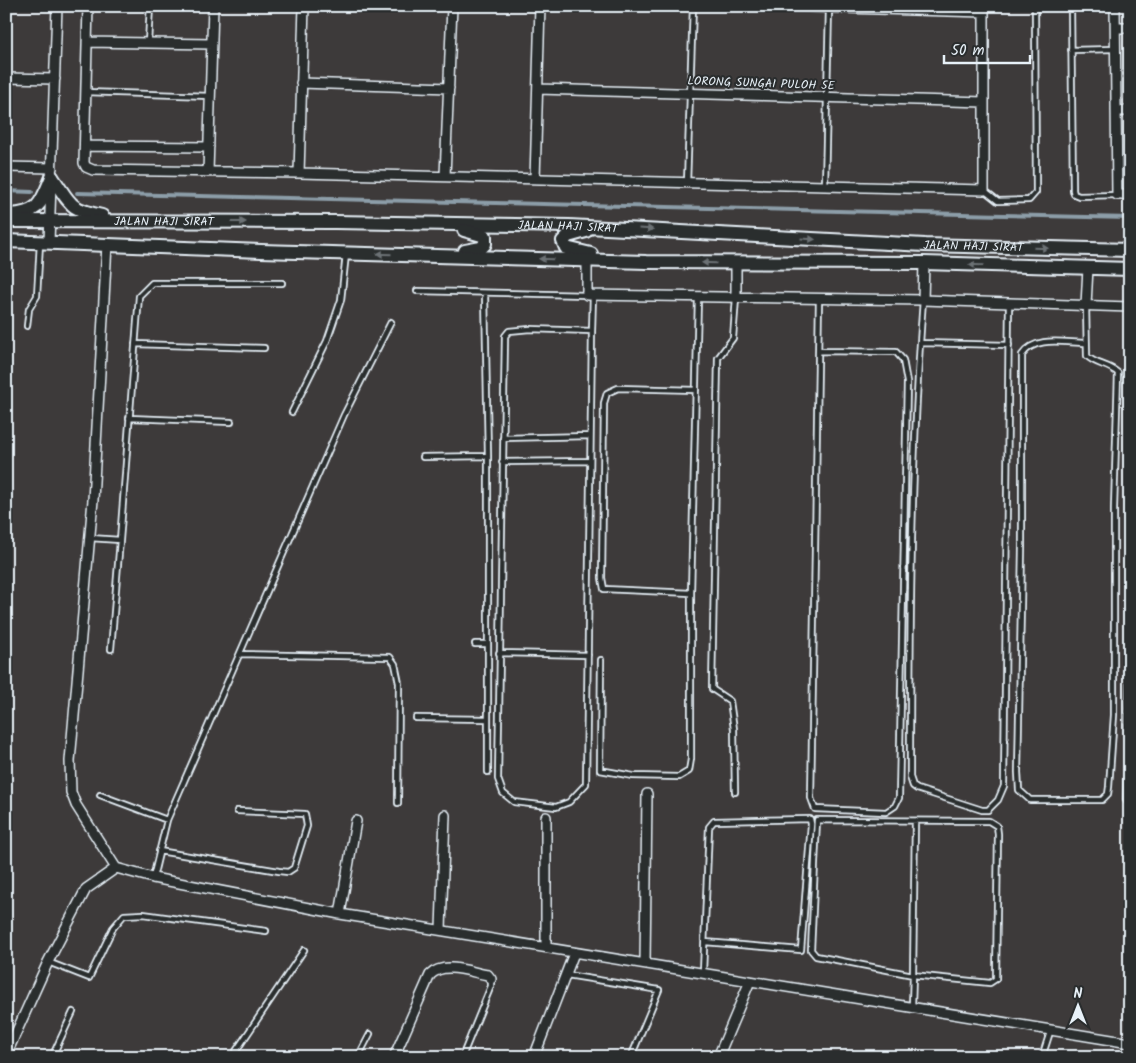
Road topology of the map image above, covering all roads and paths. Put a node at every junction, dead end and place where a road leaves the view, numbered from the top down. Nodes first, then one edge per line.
1 (57, 6) edge
2 (88, 6) edge
3 (150, 6) edge
4 (213, 6) edge
5 (304, 6) edge
6 (452, 6) edge
7 (540, 6) edge
8 (693, 6) edge
9 (772, 6) edge
10 (1035, 6) edge
11 (1071, 6) edge
12 (1115, 6) edge
13 (803, 7) edge
14 (829, 8) junction
15 (898, 8) edge
16 (984, 9) edge
17 (1116, 28) junction
18 (1130, 28) edge
19 (87, 42) junction
20 (148, 43) junction
21 (212, 44) junction
22 (1071, 50) junction
23 (1115, 50) junction
24 (6, 78) edge
25 (55, 79) junction
26 (301, 83) junction
27 (448, 88) junction
28 (538, 88) junction
29 (85, 92) junction
30 (690, 93) junction
31 (210, 96) junction
32 (827, 97) junction
33 (984, 102) junction
34 (1116, 111) junction
35 (1130, 111) edge
36 (84, 146) junction
37 (209, 147) junction
38 (6, 167) edge
39 (208, 172) junction
40 (299, 172) junction
41 (52, 173) junction
42 (445, 176) junction
43 (536, 179) junction
44 (687, 183) junction
45 (825, 186) junction
46 (984, 190) junction
47 (1117, 195) junction
48 (1130, 195) edge
49 (6, 215) edge
50 (6, 221) edge
51 (50, 222) junction
52 (176, 222) junction
53 (414, 223) junction
54 (620, 228) junction
55 (6, 241) edge
56 (45, 242) junction
57 (107, 244) junction
58 (1130, 250) edge
59 (346, 253) junction
60 (418, 255) junction
61 (587, 260) junction
62 (646, 262) junction
63 (736, 263) junction
64 (924, 263) junction
65 (1088, 268) junction
66 (1130, 269) edge
67 (282, 283) dead end
68 (416, 291) dead end
69 (486, 293) junction
70 (590, 295) junction
71 (698, 298) junction
72 (736, 298) junction
73 (819, 299) junction
74 (923, 300) junction
75 (1009, 303) junction
76 (1086, 305) junction
77 (1130, 306) edge
78 (391, 322) dead end
79 (28, 326) dead end
80 (592, 331) junction
81 (920, 343) junction
82 (1086, 343) junction
83 (135, 344) junction
84 (1009, 344) junction
85 (264, 348) dead end
86 (819, 351) junction
87 (696, 390) junction
88 (292, 412) dead end
89 (129, 418) junction
90 (231, 422) dead end
91 (590, 436) junction
92 (503, 438) junction
93 (488, 456) junction
94 (423, 457) dead end
95 (590, 461) junction
96 (502, 462) junction
97 (90, 538) junction
98 (120, 540) junction
99 (691, 592) junction
100 (475, 644) dead end
101 (487, 644) junction
102 (111, 648) dead end
103 (240, 654) junction
104 (498, 654) junction
105 (588, 655) junction
106 (600, 660) dead end
107 (1130, 664) edge
108 (416, 718) dead end
109 (487, 719) junction
110 (488, 772) dead end
111 (735, 792) dead end
112 (647, 794) dead end
113 (100, 795) dead end
114 (398, 803) dead end
115 (1130, 806) edge
116 (237, 811) dead end
117 (445, 815) dead end
118 (546, 817) dead end
119 (168, 820) junction
120 (915, 821) junction
121 (356, 822) dead end
122 (159, 851) junction
123 (116, 868) junction
124 (153, 878) junction
125 (340, 914) junction
126 (441, 929) junction
127 (266, 931) dead end
128 (705, 942) junction
129 (546, 946) junction
130 (304, 950) dead end
131 (574, 953) junction
132 (48, 962) junction
133 (645, 963) junction
134 (703, 972) junction
135 (567, 975) junction
136 (913, 975) junction
137 (491, 979) joint
138 (750, 981) junction
139 (912, 1006) junction
140 (73, 1012) dead end
141 (1051, 1029) junction
142 (370, 1034) dead end
143 (1130, 1042) edge
144 (6, 1055) edge
145 (719, 1056) edge
146 (52, 1057) edge
147 (236, 1057) edge
148 (358, 1057) edge
149 (394, 1057) edge
150 (462, 1057) edge
151 (534, 1057) edge
152 (631, 1057) edge
153 (1042, 1057) edge

1 - 25 street
2 - 19 street
3 - 20 lane
4 - 21 street
5 - 26 street
6 - 27 street
7 - 28 street
8 - 30 lane
9 - 13 street
10 - 46 lane
11 - 22 lane
12 - 17 street
13 - 14 street
14 - 15 street
14 - 32 lane
15 - 16 street
16 - 33 street
17 - 18 street
17 - 23 street
19 - 20 street
19 - 29 street
20 - 21 street
21 - 31 street
22 - 23 lane
22 - 47 lane
23 - 34 street
24 - 25 street
25 - 41 street
26 - 27 street
26 - 40 street
27 - 42 street
28 - 30 street, LORONG SUNGAI PULOH 5E
28 - 43 street
29 - 31 lane
29 - 36 street
30 - 32 street, LORONG SUNGAI PULOH 5E
30 - 44 lane
31 - 37 street
32 - 33 street, LORONG SUNGAI PULOH 5E
32 - 45 lane
33 - 46 street
34 - 35 street
34 - 47 street
36 - 37 street
36 - 39 street
37 - 39 street
38 - 41 street
39 - 40 street
40 - 42 street
41 - 49 main road
41 - 51 street
41 - 52 main road
42 - 43 street
43 - 44 street
44 - 45 street
45 - 46 street
47 - 48 street
50 - 51 main road, JALAN HAJI SIRAT
51 - 52 main road, JALAN HAJI SIRAT
51 - 56 street
52 -> 53 main road, JALAN HAJI SIRAT
53 - 54 main road, JALAN HAJI SIRAT
53 - 60 main road
54 -> 58 main road, JALAN HAJI SIRAT
54 - 62 main road
55 - 56 main road, JALAN HAJI SIRAT
56 - 57 main road, JALAN HAJI SIRAT
56 - 79 lane
57 - 59 main road, JALAN HAJI SIRAT
57 - 97 street
60 -> 59 main road, JALAN HAJI SIRAT
59 - 88 lane
61 -> 60 main road, JALAN HAJI SIRAT
61 - 62 main road, JALAN HAJI SIRAT
61 - 70 street
63 -> 62 main road, JALAN HAJI SIRAT
63 - 64 main road, JALAN HAJI SIRAT
63 - 72 street
65 -> 64 main road, JALAN HAJI SIRAT
64 - 74 street
65 - 66 main road, JALAN HAJI SIRAT
65 - 76 street
67 - 83 lane
68 - 69 lane
69 - 70 lane
69 - 93 lane
70 - 71 street
70 - 80 lane
71 - 72 street
71 - 87 lane
72 - 73 street
72 - 111 lane
73 - 74 street
73 - 86 lane
74 - 75 street
74 - 81 lane
75 - 76 street
75 - 84 lane
76 - 77 street
76 - 82 lane
78 - 103 lane
80 - 91 lane
80 - 92 lane
81 - 84 lane
81 - 84 lane
82 - 82 lane
83 - 85 lane
83 - 89 lane
86 - 86 lane
87 - 99 lane
87 - 99 lane
89 - 90 lane
89 - 98 lane
91 - 92 lane
91 - 95 lane
92 - 96 lane
93 - 94 lane
93 - 101 lane
95 - 96 lane
95 - 105 lane
96 - 104 lane
97 - 98 lane
97 - 123 street
98 - 102 lane
99 - 106 lane
100 - 101 lane
101 - 109 lane
103 - 114 lane
103 - 119 lane
104 - 105 lane
104 - 105 lane
107 - 115 lane
108 - 109 lane
109 - 110 lane
112 - 133 street
113 - 119 lane
116 - 122 lane
117 - 126 street
118 - 129 street
119 - 122 lane
120 - 136 lane
120 - 136 lane
120 - 136 lane
121 - 125 street
122 - 124 lane
123 - 124 street
123 - 132 street
124 - 125 street
125 - 126 street
126 - 129 street
127 - 132 lane
128 - 128 lane
128 - 134 lane
129 - 131 street
130 - 147 lane
131 - 133 street
131 - 135 street
132 - 144 street
133 - 134 street
134 - 138 street
135 - 151 street
135 - 152 lane
136 - 139 lane
137 - 149 street
137 - 150 lane
138 - 139 street
138 - 145 street
139 - 141 street
140 - 146 lane
141 - 143 street
141 - 153 lane
142 - 148 lane

